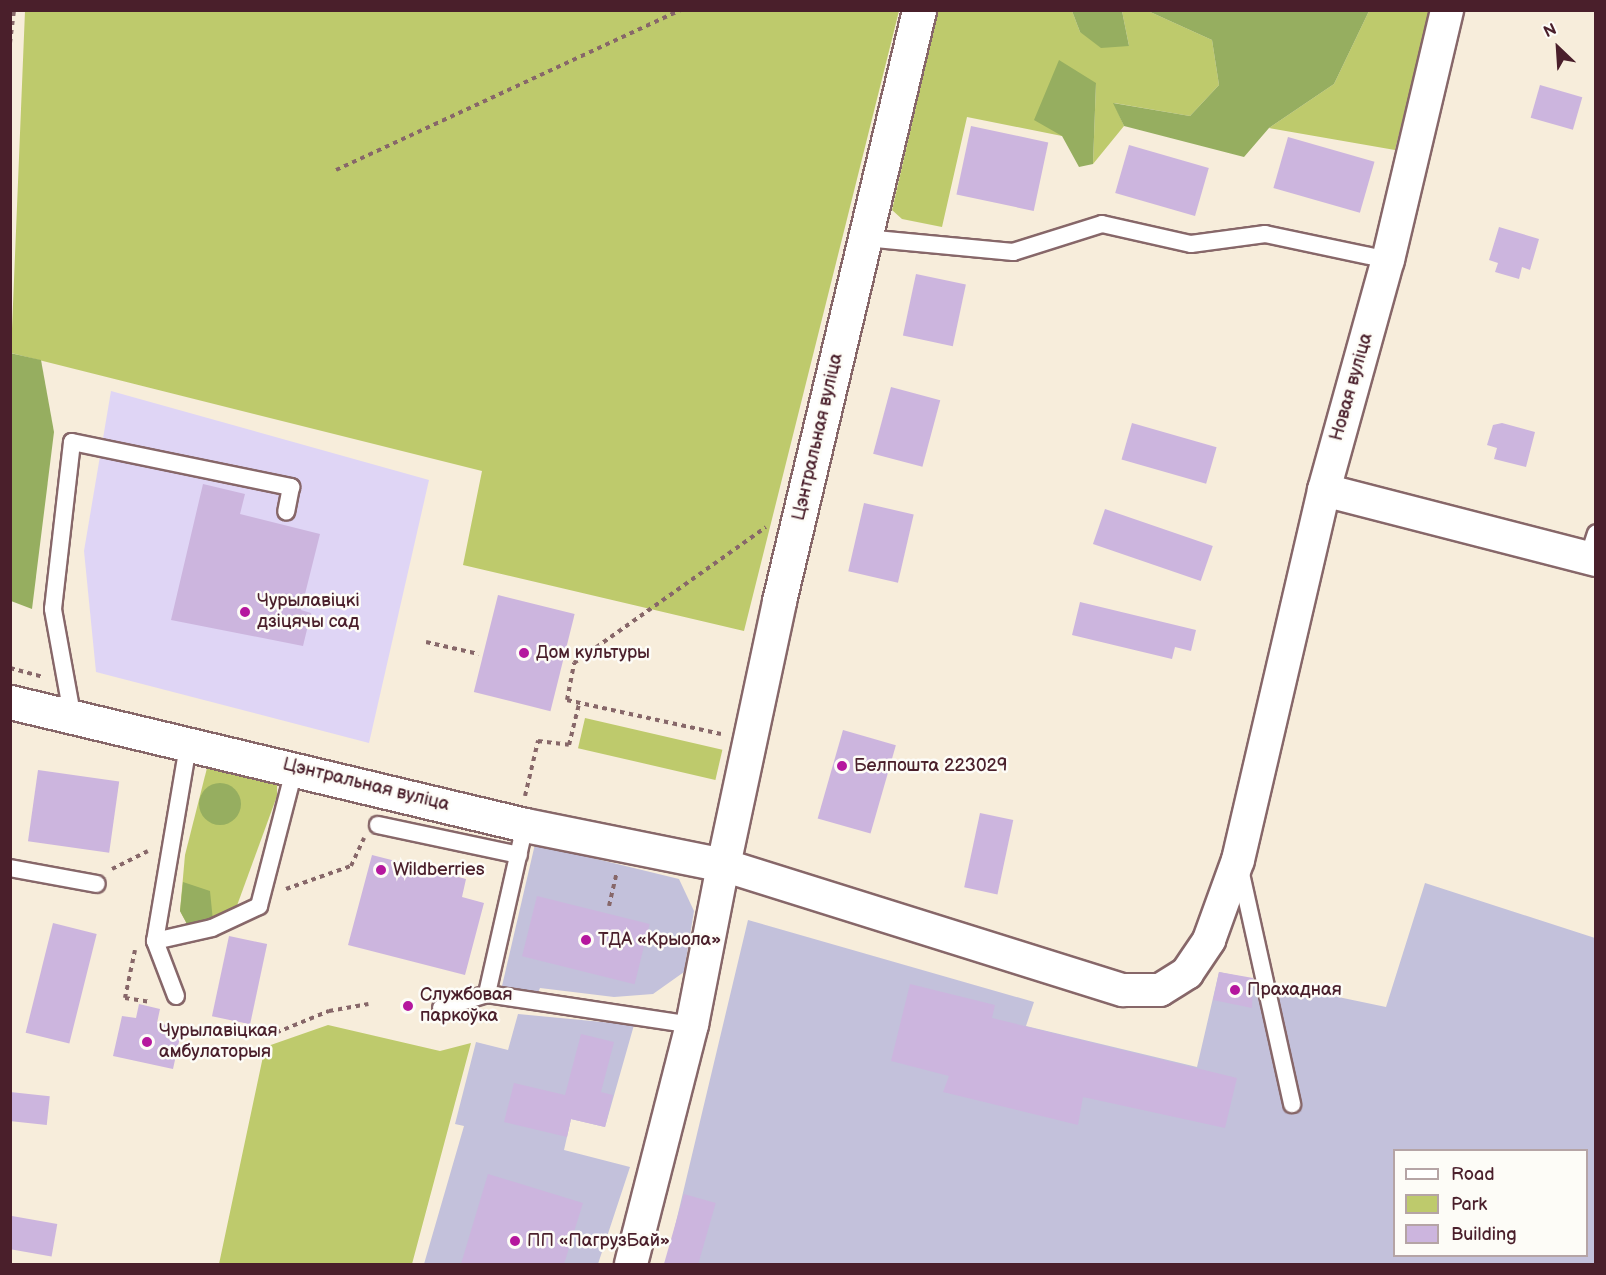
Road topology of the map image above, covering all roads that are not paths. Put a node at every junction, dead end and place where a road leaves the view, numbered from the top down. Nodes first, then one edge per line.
1 (919, 10) edge
2 (1447, 10) edge
3 (865, 238) junction
4 (1388, 260) junction
5 (1324, 490) junction
6 (286, 512) dead end
7 (1593, 550) edge
8 (70, 699) junction
9 (10, 702) edge
10 (189, 741) junction
11 (295, 767) junction
12 (378, 825) road end
13 (522, 827) junction
14 (1238, 860) junction
15 (723, 865) junction
16 (10, 868) edge
17 (97, 884) dead end
18 (155, 941) junction
19 (487, 994) junction
20 (176, 996) dead end
21 (441, 1008) dead end
22 (692, 1025) junction
23 (1292, 1104) dead end
24 (631, 1264) edge

1 - 3 street, Цэнтральная вуліца
2 - 4 street, Новая вуліца
3 - 4 lane
3 - 15 street, Цэнтральная вуліца
4 - 5 street, Новая вуліца
5 - 7 street
5 - 14 street, Новая вуліца
6 - 8 lane
8 - 9 street, Цэнтральная вуліца
8 - 10 street, Цэнтральная вуліца
10 - 11 street, Цэнтральная вуліца
10 - 18 lane
11 - 13 street, Цэнтральная вуліца
11 - 18 lane
12 - 13 lane
13 - 15 street, Цэнтральная вуліца
13 - 19 lane
14 - 15 street, Новая вуліца
14 - 23 lane
15 - 22 street, Цэнтральная вуліца
16 - 17 lane
18 - 20 lane
19 - 21 lane
19 - 22 lane
22 - 24 street, Цэнтральная вуліца

